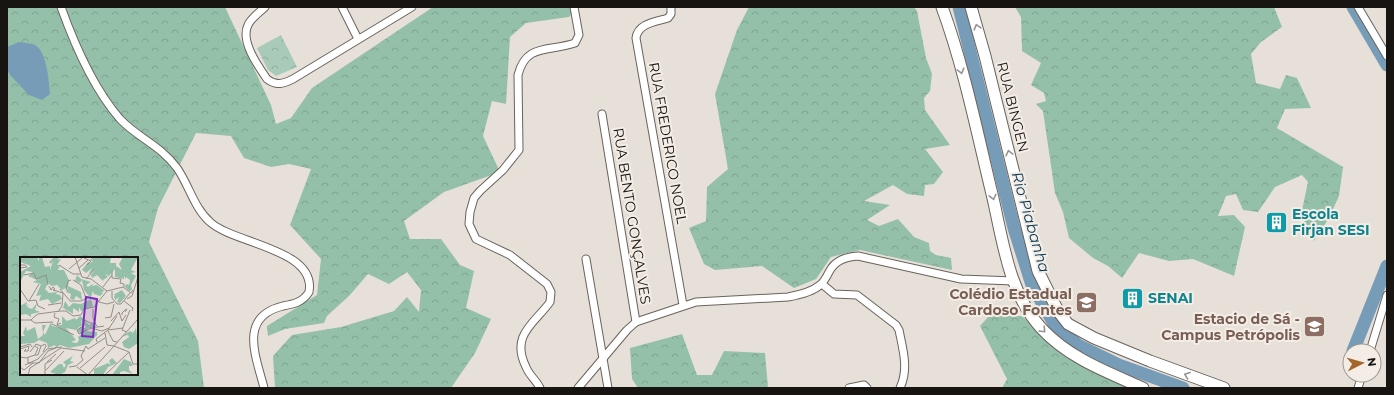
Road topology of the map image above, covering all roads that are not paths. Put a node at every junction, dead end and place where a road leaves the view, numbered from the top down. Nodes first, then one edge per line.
1 (61, 7) edge
2 (265, 7) edge
3 (342, 7) edge
4 (412, 7) edge
5 (574, 7) edge
6 (671, 7) edge
7 (942, 7) edge
8 (971, 7) edge
9 (1360, 9) edge
10 (358, 40) junction
11 (1387, 56) edge
12 (602, 114) dead end
13 (586, 259) dead end
14 (1014, 281) junction
15 (822, 284) junction
16 (1387, 295) edge
17 (683, 305) junction
18 (636, 322) junction
19 (1372, 343) edge
20 (603, 358) junction
21 (264, 388) edge
22 (540, 388) edge
23 (578, 388) edge
24 (608, 388) edge
25 (848, 388) edge
26 (867, 388) edge
27 (900, 388) edge
28 (1143, 388) edge
29 (1224, 388) edge

1 - 21 street
2 - 10 street
3 - 10 street
4 - 10 street
5 - 22 street
6 - 17 street, RUA FREDERICO NOEL
7 -> 14 main road
29 -> 8 main road, RUA BINGEN
9 - 11 street
12 - 18 street, RUA BENTO GONÇALVES
13 - 20 street
14 - 15 street
14 -> 28 main road
15 - 17 street
15 - 27 street
16 - 19 street
17 - 18 street
18 - 20 street
20 - 23 street
20 - 24 street
25 - 26 street

